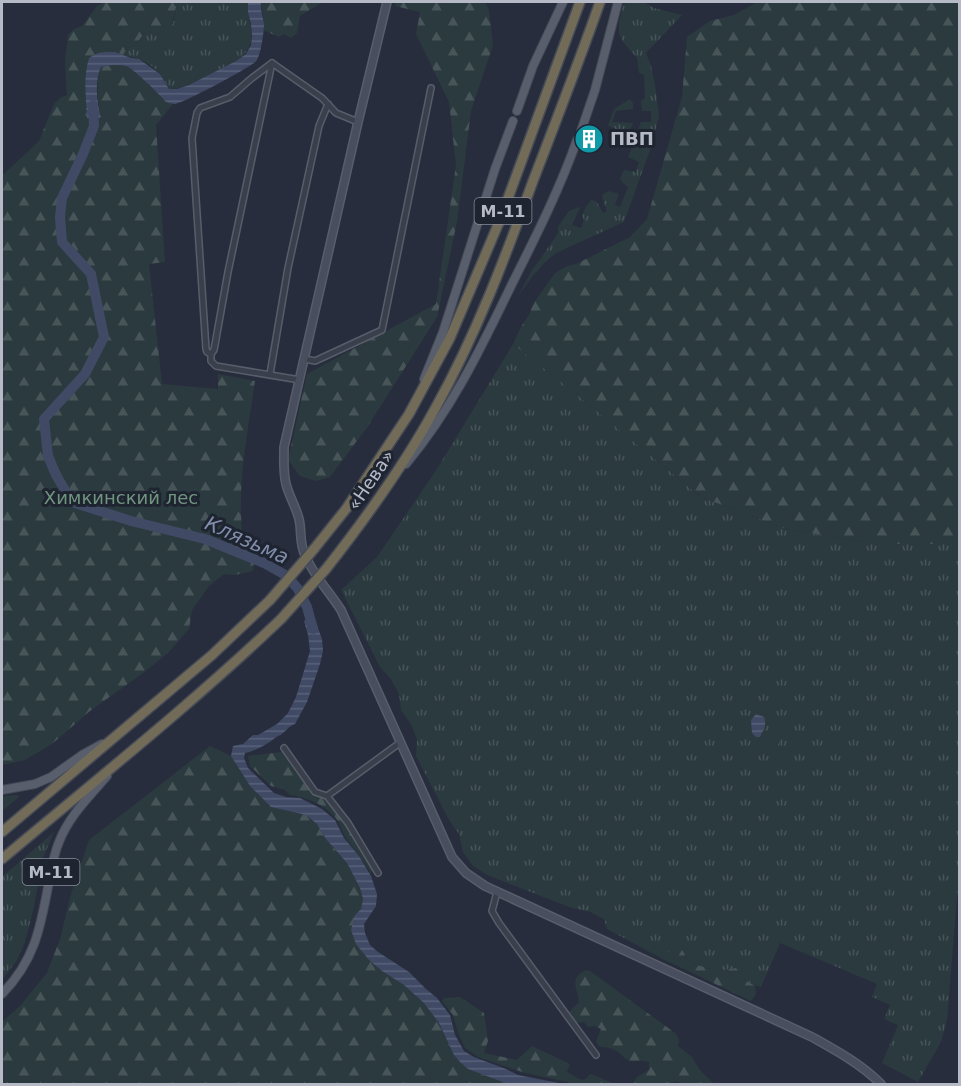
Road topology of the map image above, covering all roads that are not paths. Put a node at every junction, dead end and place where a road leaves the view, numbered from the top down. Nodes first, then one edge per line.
1 (387, 2) edge
2 (563, 2) edge
3 (580, 2) edge
4 (600, 2) edge
5 (618, 2) edge
6 (272, 63) junction
7 (430, 88) dead end
8 (328, 104) junction
9 (517, 111) dead end
10 (513, 121) dead end
11 (357, 122) junction
12 (581, 131) dead end
13 (577, 140) dead end
14 (211, 354) junction
15 (305, 359) junction
16 (270, 374) junction
17 (300, 380) junction
18 (410, 414) junction
19 (394, 479) junction
20 (116, 736) junction
21 (401, 742) junction
22 (284, 748) dead end
23 (120, 760) junction
24 (2, 790) edge
25 (327, 796) junction
26 (2, 832) edge
27 (2, 859) edge
28 (378, 873) dead end
29 (497, 892) junction
30 (2, 994) edge
31 (596, 1056) dead end
32 (881, 1084) edge

1 - 11 street
2 - 9 main road
3 - 18 highway, «Нева» / М-11
4 - 19 highway, «Нева» / М-11
5 - 12 main road
6 - 8 street
6 - 14 street
6 - 14 street
7 - 15 street
8 - 11 street
8 - 16 street
10 - 18 main road, М-11
11 - 15 street
13 - 19 main road, М-11
14 - 16 street
15 - 17 street
16 - 17 street
17 - 21 street
18 - 20 highway, «Нева» / М-11, bridge
19 - 23 highway, «Нева» / М-11, bridge
20 - 24 main road
20 - 26 highway, «Нева» / М-11
21 - 25 street
21 - 29 street
22 - 25 street
23 - 27 highway, «Нева» / М-11
23 - 30 main road, М-11
25 - 28 street
29 - 31 street
29 - 32 street

